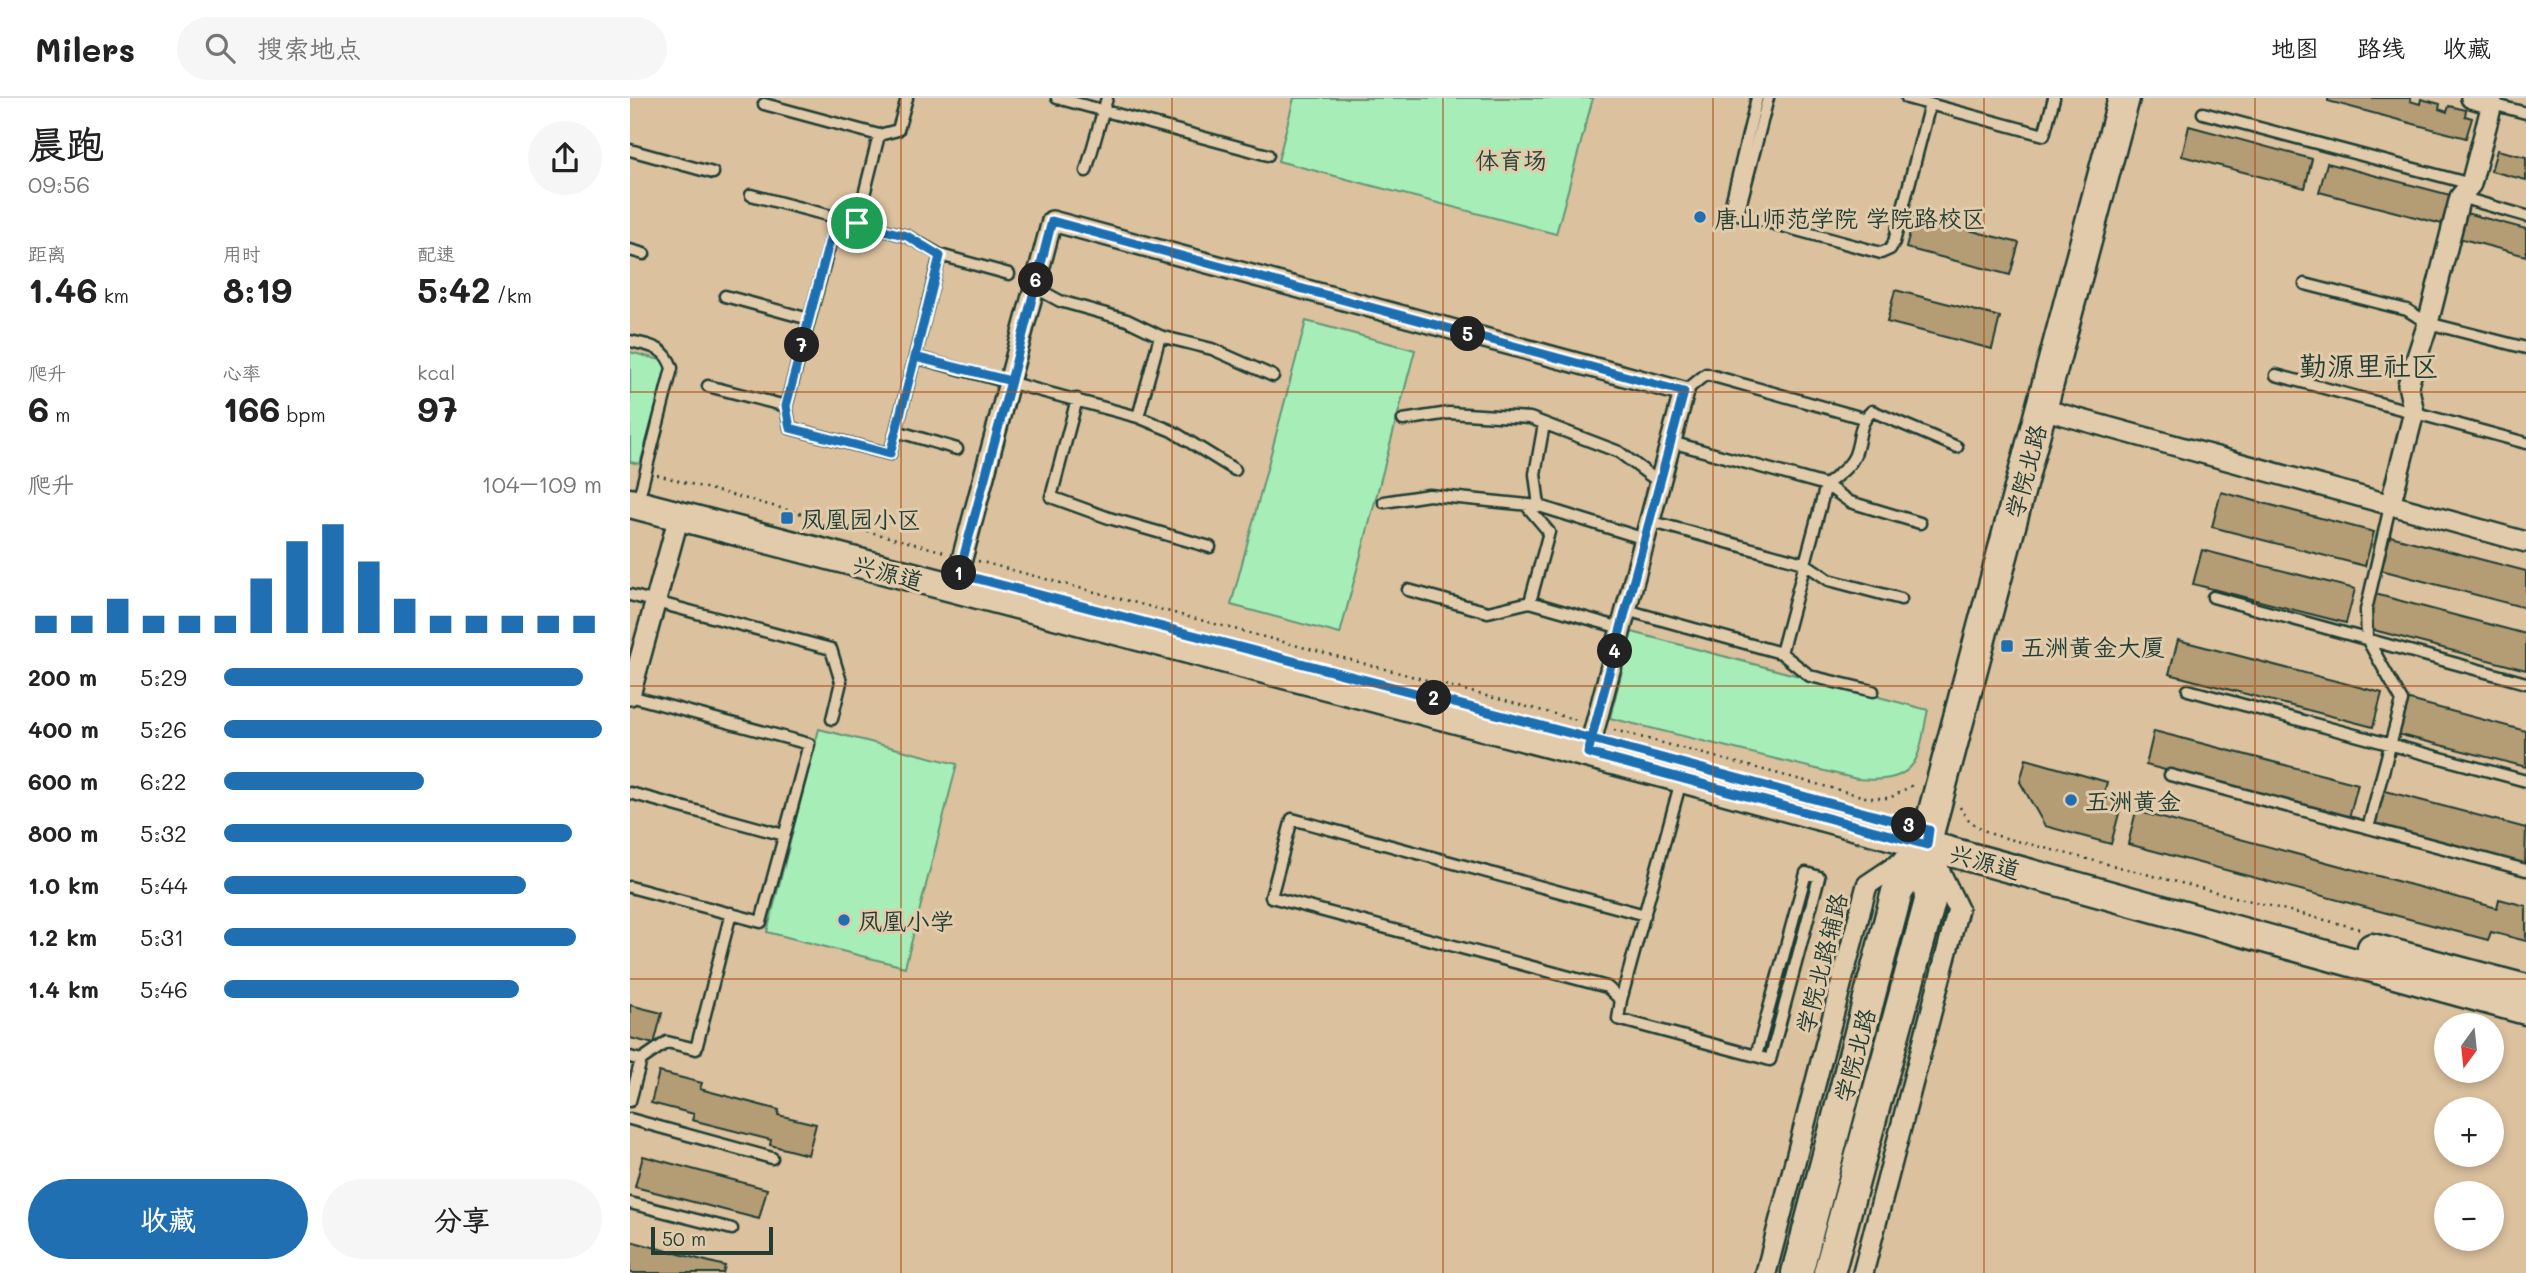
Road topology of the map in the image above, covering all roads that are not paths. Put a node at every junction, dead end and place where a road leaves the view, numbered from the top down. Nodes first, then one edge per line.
1 (907, 98) edge
2 (1057, 98) edge
3 (1107, 98) edge
4 (1757, 98) edge
5 (1768, 98) edge
6 (1907, 98) edge
7 (2054, 98) edge
8 (2124, 98) edge
9 (2471, 98) edge
10 (2493, 101) edge
11 (764, 104) dead end
12 (1930, 104) junction
13 (1103, 111) junction
14 (2203, 113) dead end
15 (2526, 113) edge
16 (879, 135) junction
17 (630, 150) edge
18 (1268, 155) dead end
19 (1086, 171) dead end
20 (713, 173) dead end
21 (2465, 191) junction
22 (751, 195) dead end
23 (1738, 214) junction
24 (2526, 216) edge
25 (836, 217) junction
26 (857, 223) junction
27 (630, 250) edge
28 (644, 254) dead end
29 (940, 256) junction
30 (1009, 274) dead end
31 (2305, 284) dead end
32 (1034, 287) junction
33 (725, 296) dead end
34 (809, 319) junction
35 (2428, 323) junction
36 (1160, 336) junction
37 (630, 341) edge
38 (2526, 348) edge
39 (915, 357) junction
40 (2276, 375) dead end
41 (1273, 376) dead end
42 (1011, 381) junction
43 (708, 386) dead end
44 (1684, 392) junction
45 (1077, 399) junction
46 (786, 406) junction
47 (2042, 410) junction
48 (2414, 412) junction
49 (1138, 417) junction
50 (1863, 418) junction
51 (1403, 420) dead end
52 (1544, 424) junction
53 (896, 431) junction
54 (1671, 442) junction
55 (2526, 443) edge
56 (1957, 447) dead end
57 (957, 449) dead end
58 (1235, 470) dead end
59 (1660, 483) junction
60 (1826, 485) junction
61 (636, 488) edge
62 (1384, 502) dead end
63 (1526, 505) junction
64 (1539, 506) junction
65 (2390, 506) junction
66 (680, 516) junction
67 (1920, 523) dead end
68 (1647, 530) junction
69 (2526, 542) edge
70 (1210, 547) dead end
71 (1804, 563) junction
72 (959, 573) junction
73 (1408, 590) dead end
74 (630, 596) edge
75 (2213, 597) dead end
76 (1900, 598) dead end
77 (655, 602) junction
78 (1530, 602) junction
79 (1624, 619) junction
80 (2367, 639) junction
81 (1781, 653) junction
82 (2526, 682) edge
83 (2188, 690) dead end
84 (1873, 691) dead end
85 (630, 695) edge
86 (832, 719) dead end
87 (1592, 739) junction
88 (2392, 745) junction
89 (2169, 775) dead end
90 (1682, 778) junction
91 (2526, 781) edge
92 (630, 793) edge
93 (2368, 828) junction
94 (784, 835) junction
95 (1928, 837) junction
96 (2526, 870) edge
97 (630, 887) edge
98 (731, 913) junction
99 (1644, 915) junction
100 (2526, 989) edge
101 (1621, 1000) junction
102 (2526, 1010) edge
103 (1756, 1056) junction
104 (635, 1058) edge
105 (630, 1101) edge
106 (630, 1119) edge
107 (1820, 1128) junction
108 (1865, 1142) junction
109 (1895, 1153) junction
110 (772, 1157) dead end
111 (630, 1203) edge
112 (732, 1229) dead end
113 (1766, 1273) edge
114 (1797, 1273) edge
115 (1829, 1273) edge
116 (1863, 1273) edge

1 - 16 lane
2 - 13 lane
3 - 13 lane
4 - 23 lane
5 - 23 lane
6 - 12 lane
7 - 12 lane
8 - 47 main road, 学院北路
9 - 10 street
10 - 15 lane
10 - 21 street
11 - 16 lane
12 - 23 lane
13 - 18 lane
13 - 19 lane
14 - 21 lane
16 - 26 lane
17 - 20 lane
21 - 24 lane
21 - 35 street
22 - 25 lane
25 - 26 lane
25 - 34 lane
26 - 29 lane
27 - 28 lane
29 - 30 lane
29 - 39 lane
31 - 35 lane
32 - 36 lane
32 - 42 street
32 - 44 street
33 - 34 lane
34 - 46 lane
35 - 38 lane
35 - 48 street
36 - 41 lane
36 - 49 lane
37 - 61 lane
39 - 42 lane
39 - 53 lane
40 - 48 lane
42 - 45 lane
42 - 72 street
43 - 46 lane
44 - 50 lane
44 - 54 street
45 - 49 lane
45 - 70 lane
46 - 53 lane
47 - 65 street
47 - 95 main road, 学院北路
48 - 55 lane
48 - 65 street
49 - 58 lane
50 - 56 lane
50 - 60 lane
51 - 52 lane
52 - 59 lane
52 - 64 lane
53 - 57 lane
54 - 59 street
54 - 60 lane
59 - 68 street
60 - 67 lane
60 - 71 lane
61 - 66 main road, 兴源道
61 - 72 main road, 兴源道
62 - 63 lane
63 - 64 lane
63 - 78 lane
64 - 68 lane
65 - 69 street
65 - 80 lane
66 - 72 main road, 兴源道
66 - 77 street
68 - 71 lane
68 - 79 street
71 - 76 lane
71 - 81 lane
72 - 87 main road, 兴源道
73 - 78 lane
74 - 77 lane
75 - 80 lane
77 - 85 street
77 - 86 lane
78 - 79 lane
79 - 81 lane
79 - 87 street
80 - 82 lane
80 - 88 lane
81 - 84 lane
83 - 88 lane
85 - 94 lane
87 - 90 main road, 兴源道
87 - 95 main road, 兴源道
88 - 91 lane
88 - 93 lane
89 - 93 lane
90 - 95 main road, 兴源道
90 - 99 lane
92 - 94 lane
93 - 96 lane
94 - 98 lane
95 - 100 main road, 兴源道
95 - 102 main road, 兴源道
95 - 107 main road, 学院北路
95 - 108 main road, 学院北路
95 - 109 street
97 - 98 lane
98 - 104 lane
99 - 101 lane
99 - 101 lane
101 - 103 lane
103 - 103 lane
104 - 105 lane
106 - 110 lane
107 - 113 street
107 - 114 main road, 学院北路
108 - 109 street
108 - 115 main road, 学院北路
109 - 116 street
111 - 112 lane

